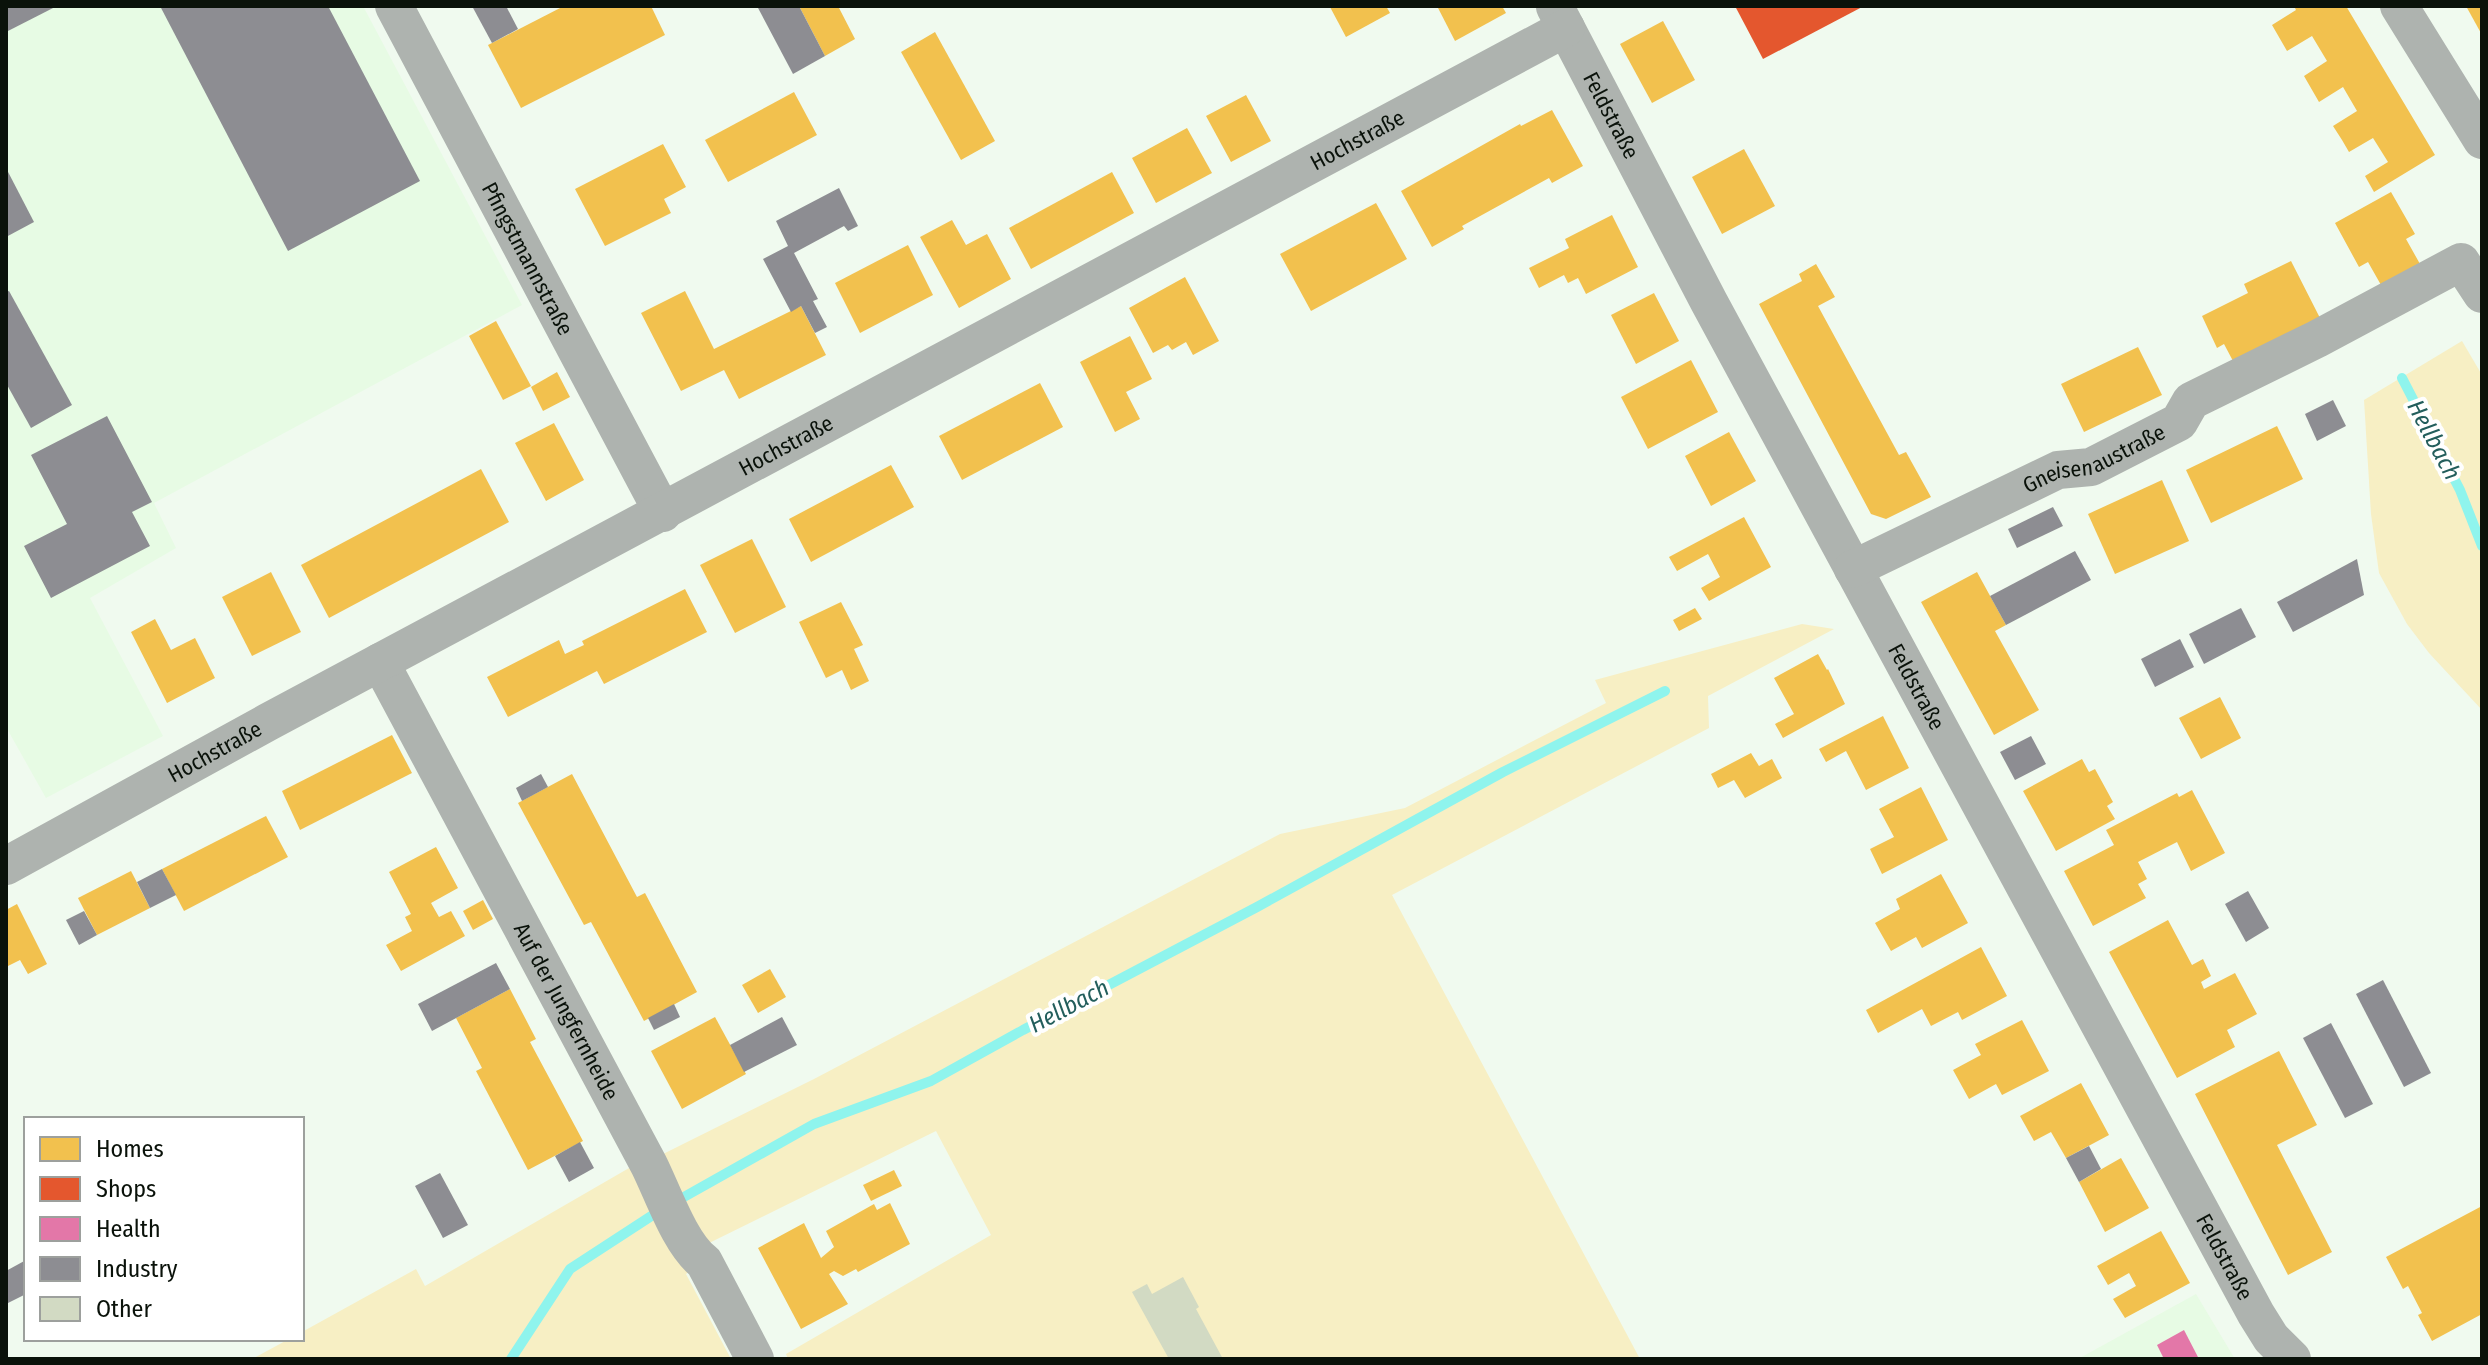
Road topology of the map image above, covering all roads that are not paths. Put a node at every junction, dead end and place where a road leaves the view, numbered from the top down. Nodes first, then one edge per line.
1 (394, 6) edge
2 (2399, 6) edge
3 (1560, 17) edge
4 (2482, 140) edge
5 (2482, 294) edge
6 (663, 513) junction
7 (1853, 569) junction
8 (380, 662) junction
9 (6, 866) edge
10 (755, 1359) edge
11 (2292, 1359) edge

1 - 6 street, Pfingstmannstraße
2 - 4 street
3 - 6 street, Hochstraße
3 - 7 street, Feldstraße
5 - 7 street, Gneisenaustraße
6 - 8 street, Hochstraße
7 - 11 street, Feldstraße
8 - 9 street, Hochstraße
8 - 10 street, Auf der Jungfernheide

